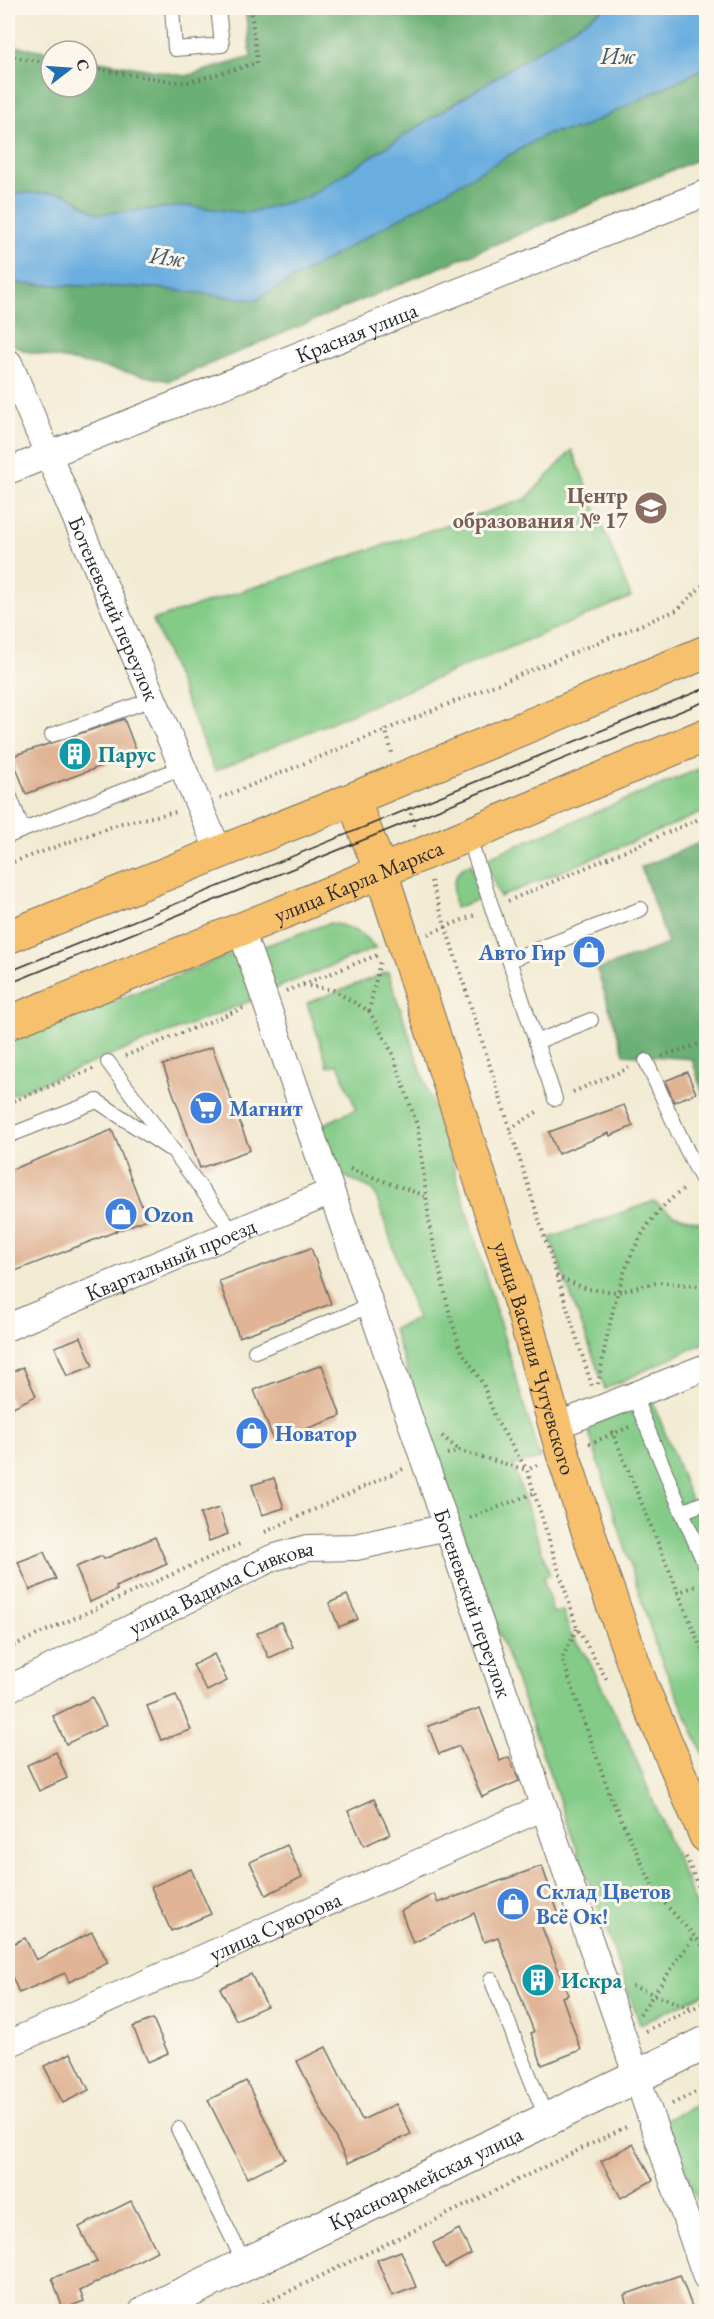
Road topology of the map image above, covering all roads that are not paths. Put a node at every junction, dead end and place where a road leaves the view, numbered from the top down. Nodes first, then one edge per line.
1 (172, 8) edge
2 (219, 8) edge
3 (706, 194) edge
4 (8, 363) edge
5 (48, 455) junction
6 (8, 471) edge
7 (706, 652) edge
8 (153, 699) junction
9 (52, 735) dead end
10 (706, 735) edge
11 (183, 768) junction
12 (8, 792) edge
13 (353, 799) junction
14 (23, 830) junction
15 (8, 836) edge
16 (468, 836) junction
17 (219, 852) junction
18 (381, 872) junction
19 (641, 909) dead end
20 (242, 930) junction
21 (8, 937) edge
22 (510, 960) junction
23 (591, 1020) dead end
24 (8, 1023) edge
25 (536, 1042) junction
26 (646, 1061) road end
27 (108, 1062) road end
28 (555, 1099) road end
29 (8, 1136) edge
30 (176, 1153) junction
31 (704, 1182) edge
32 (331, 1192) junction
33 (233, 1232) junction
34 (370, 1306) junction
35 (8, 1327) edge
36 (255, 1351) dead end
37 (706, 1366) edge
38 (634, 1396) junction
39 (560, 1440) junction
40 (706, 1502) edge
41 (682, 1512) junction
42 (447, 1527) junction
43 (706, 1567) edge
44 (8, 1689) edge
45 (544, 1807) junction
46 (706, 1836) edge
47 (491, 1979) dead end
48 (706, 2043) edge
49 (8, 2044) edge
50 (636, 2078) junction
51 (547, 2120) junction
52 (178, 2129) dead end
53 (245, 2264) junction
54 (706, 2277) edge
55 (146, 2312) edge

1 - 2 lane
3 - 5 street, Красная улица
4 - 5 street, Ботеневский переулок
5 - 6 street, Красная улица
5 - 8 street, Ботеневский переулок
7 - 13 main road
8 - 9 lane
8 - 11 street, Ботеневский переулок
10 - 16 main road, улица Карла Маркса
11 - 14 lane
11 - 17 street, Ботеневский переулок
12 - 14 lane
13 - 17 main road
13 - 18 main road, улица Василия Чугуевского
14 - 15 lane
16 - 18 main road, улица Карла Маркса
16 - 22 lane
17 - 21 main road
18 - 20 main road, улица Карла Маркса
18 - 39 main road, улица Василия Чугуевского
19 - 22 lane
20 - 24 main road, улица Карла Маркса
20 - 32 street, Ботеневский переулок
22 - 25 lane
23 - 25 lane
25 - 28 lane
26 - 31 lane
27 - 30 lane
29 - 30 lane
30 - 33 lane
32 - 33 street, Квартальный проезд
32 - 34 street, Ботеневский переулок
33 - 35 street, Квартальный проезд
34 - 36 lane
34 - 42 street, Ботеневский переулок
37 - 38 street
38 - 39 street
38 - 41 lane
39 - 46 main road, улица Василия Чугуевского
40 - 41 lane
41 - 43 lane
42 - 44 street, улица Вадима Сивкова
42 - 45 street, Ботеневский переулок
45 - 49 street, улица Суворова
45 - 50 street, Ботеневский переулок
47 - 51 lane
48 - 50 street, Красноармейская улица
50 - 51 street, Красноармейская улица
50 - 54 street, Ботеневский переулок
51 - 53 street, Красноармейская улица
52 - 53 lane
53 - 55 street, Красноармейская улица

